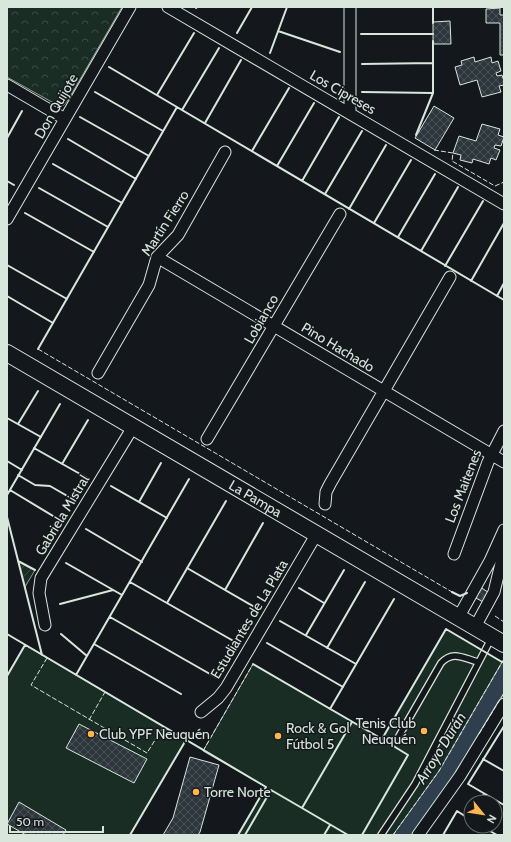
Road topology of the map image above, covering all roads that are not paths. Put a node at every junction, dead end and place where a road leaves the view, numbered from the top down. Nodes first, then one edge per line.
1 (130, 7) edge
2 (168, 7) edge
3 (350, 7) edge
4 (7, 85) edge
5 (350, 113) junction
6 (65, 119) junction
7 (226, 152) dead end
8 (504, 204) edge
9 (340, 214) dead end
10 (7, 219) edge
11 (157, 257) junction
12 (450, 277) dead end
13 (274, 326) junction
14 (7, 354) edge
15 (98, 374) dead end
16 (384, 391) junction
17 (133, 427) junction
18 (504, 431) edge
19 (207, 439) dead end
20 (491, 454) junction
21 (504, 462) edge
22 (325, 504) dead end
23 (504, 530) edge
24 (316, 534) junction
25 (504, 551) edge
26 (454, 554) dead end
27 (458, 618) junction
28 (45, 625) dead end
29 (488, 635) edge
30 (478, 662) junction
31 (504, 704) edge
32 (201, 712) dead end
33 (399, 736) dead end
34 (381, 835) edge
35 (418, 835) edge

1 - 6 street, Don Quijote
2 - 5 street, Los Cipreses
3 - 5 street
4 - 6 street
5 - 8 street, Los Cipreses
6 - 10 street, Don Quijote
7 - 11 street, Martín Fierro
9 - 13 street, Lobianco
11 - 13 street, Pino Hachado
11 - 15 street, Martín Fierro
12 - 16 street
13 - 16 street, Pino Hachado
13 - 19 street, Lobianco
14 - 17 street, La Pampa
16 - 20 street, Pino Hachado
16 - 22 street
17 - 24 street, La Pampa
17 - 28 street, Gabriela Mistral
18 - 20 street, Los Maitenes
20 - 21 street, Pino Hachado
20 - 26 street, Los Maitenes
23 - 27 street
24 - 27 street, La Pampa
24 - 32 street, Estudiantes de La Plata
25 - 29 street
27 - 29 street, La Pampa
29 - 30 lane
30 - 33 lane
30 - 34 lane
31 - 35 street

